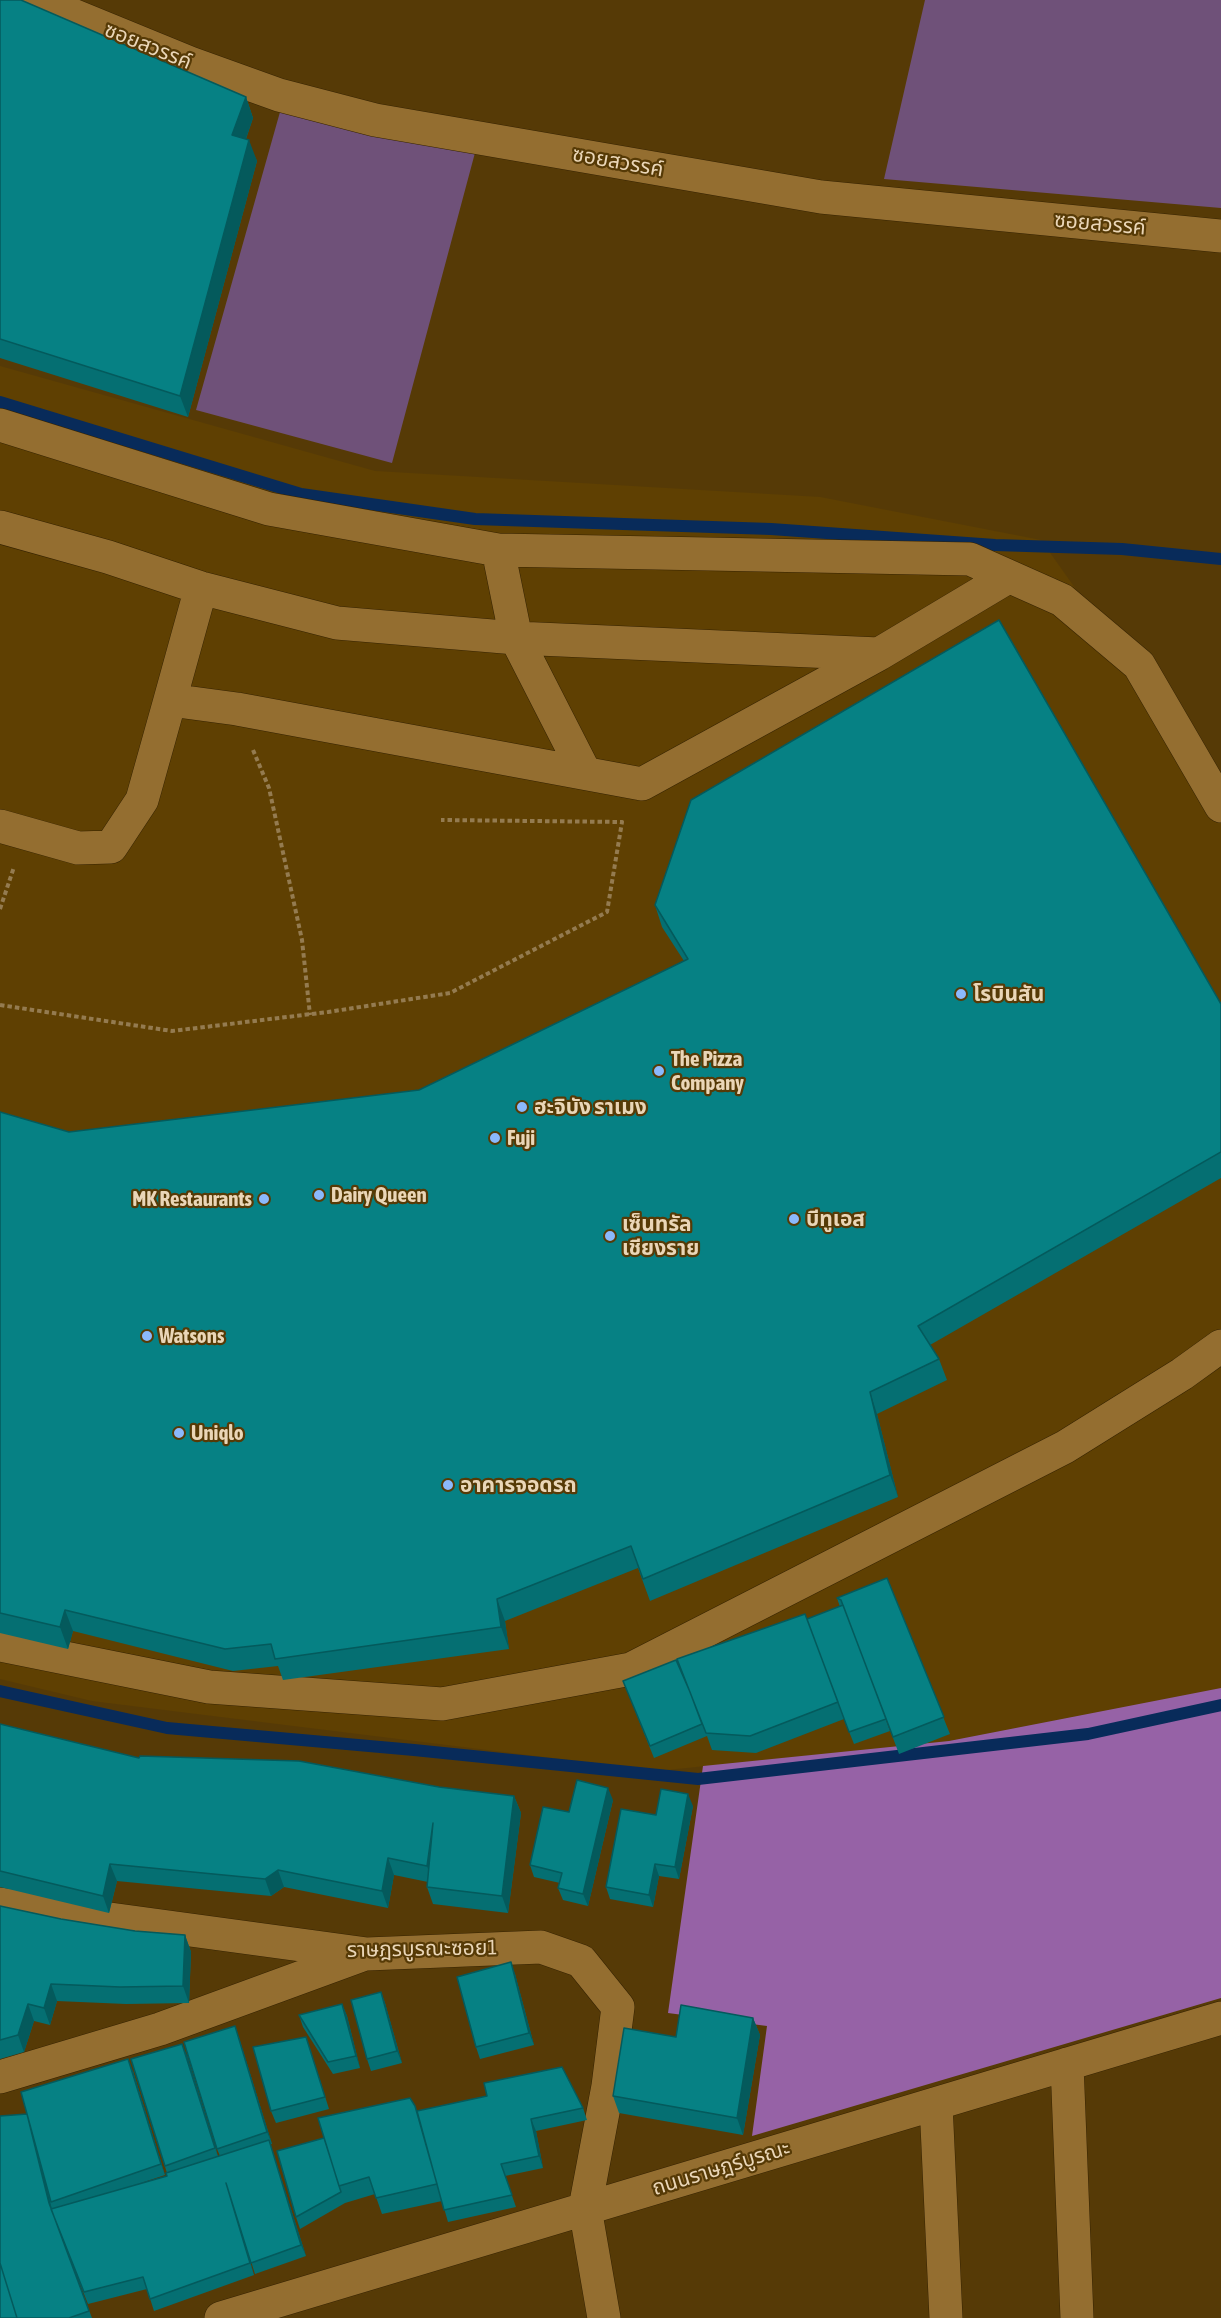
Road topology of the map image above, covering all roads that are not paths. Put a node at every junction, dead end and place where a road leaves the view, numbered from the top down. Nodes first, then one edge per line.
1 (36, 0) edge
2 (1221, 236) edge
3 (0, 425) edge
4 (0, 527) edge
5 (498, 550) junction
6 (1008, 577) junction
7 (201, 588) junction
8 (516, 638) junction
9 (879, 654) junction
10 (170, 700) junction
11 (585, 773) junction
12 (1221, 806) edge
13 (0, 826) edge
14 (1221, 1346) edge
15 (0, 1646) edge
16 (0, 1904) edge
17 (367, 1954) junction
18 (1221, 2018) edge
19 (1067, 2064) junction
20 (0, 2077) edge
21 (936, 2104) junction
22 (585, 2208) junction
23 (221, 2318) edge
24 (604, 2318) edge
25 (946, 2318) edge
26 (1077, 2318) edge

1 - 2 street, ซอยสวรรค์
3 - 5 street
4 - 7 street
5 - 6 street
5 - 8 street
6 - 9 street
6 - 12 street
7 - 8 street
7 - 10 street
8 - 9 street
8 - 11 street
9 - 11 street
10 - 11 street
10 - 13 street
14 - 15 street
16 - 17 street, ราษฎรบูรณะซอย1
17 - 20 street
17 - 22 street, ราษฎรบูรณะซอย1
18 - 19 street, ถนนราษฎร์บูรณะ
19 - 21 street, ถนนราษฎร์บูรณะ
19 - 26 street
21 - 22 street, ถนนราษฎร์บูรณะ
21 - 25 street
22 - 23 street, ถนนราษฎร์บูรณะ
22 - 24 street

